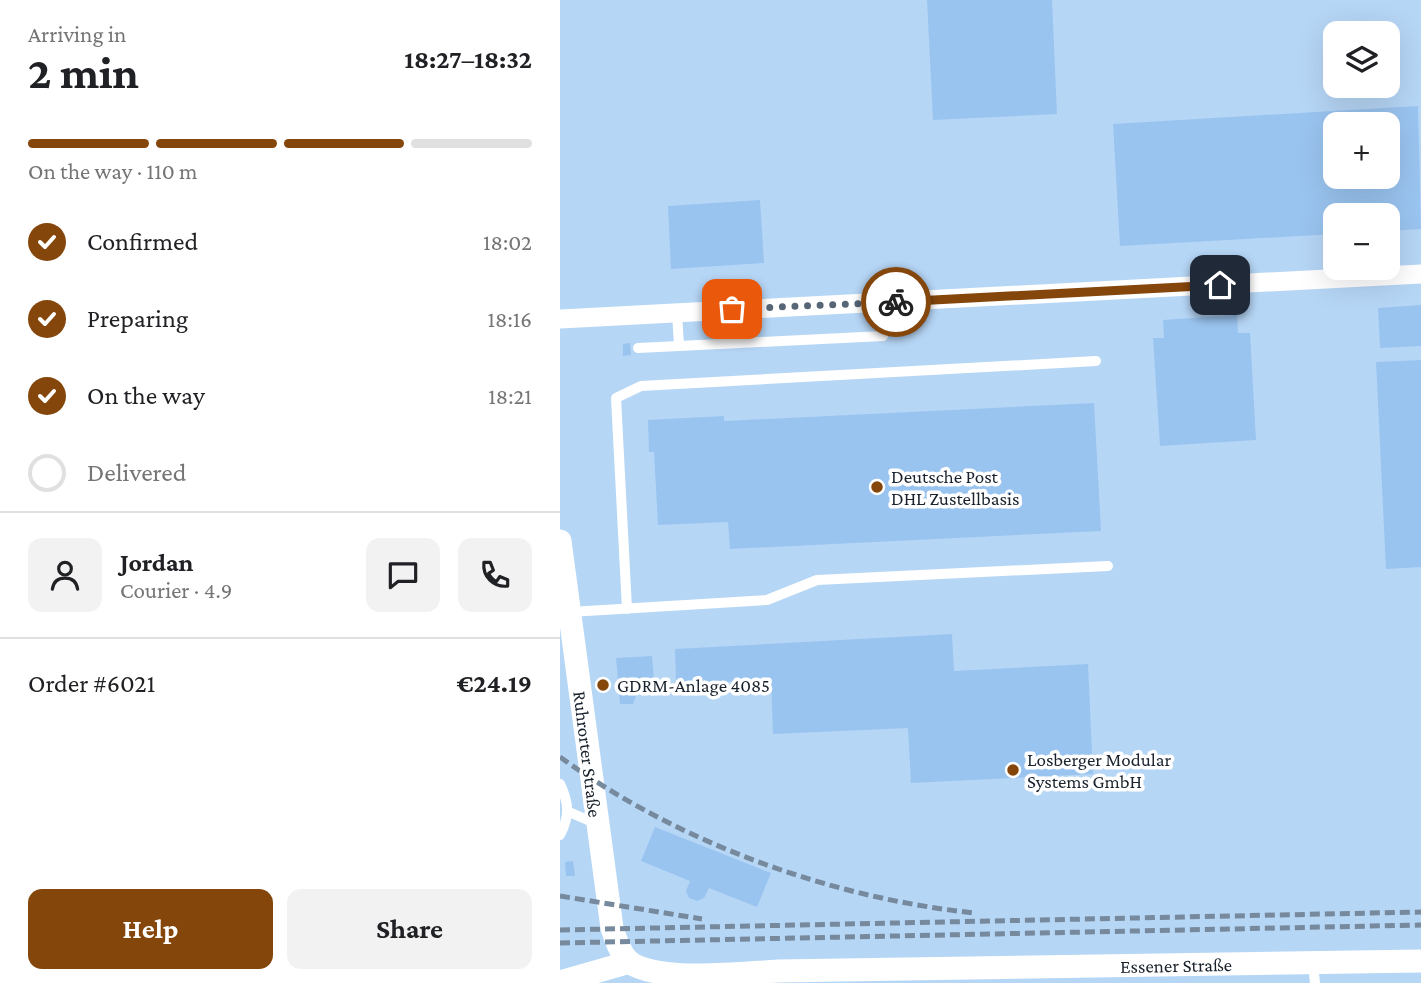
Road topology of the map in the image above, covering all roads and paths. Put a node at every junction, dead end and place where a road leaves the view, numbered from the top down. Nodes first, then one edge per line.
1 (1421, 274) edge
2 (677, 312) junction
3 (560, 319) edge
4 (883, 336) dead end
5 (679, 346) junction
6 (638, 348) dead end
7 (1096, 361) dead end
8 (560, 541) edge
9 (1108, 566) dead end
10 (627, 609) junction
11 (570, 612) junction
12 (560, 784) edge
13 (569, 812) junction
14 (597, 824) junction
15 (560, 835) edge
16 (1421, 961) edge
17 (630, 962) junction
18 (1314, 973) edge
19 (560, 982) edge

1 - 2 street
2 - 3 street
2 - 5 lane
4 - 5 lane
5 - 6 lane
7 - 10 lane
8 - 11 street, Ruhrorter Straße
9 - 10 lane
10 - 11 lane
11 - 14 street, Ruhrorter Straße
12 - 13 lane
13 - 14 lane
13 - 15 lane
14 - 17 street, Ruhrorter Straße
16 - 18 street, Essener Straße
17 - 18 street, Essener Straße
17 - 19 street

